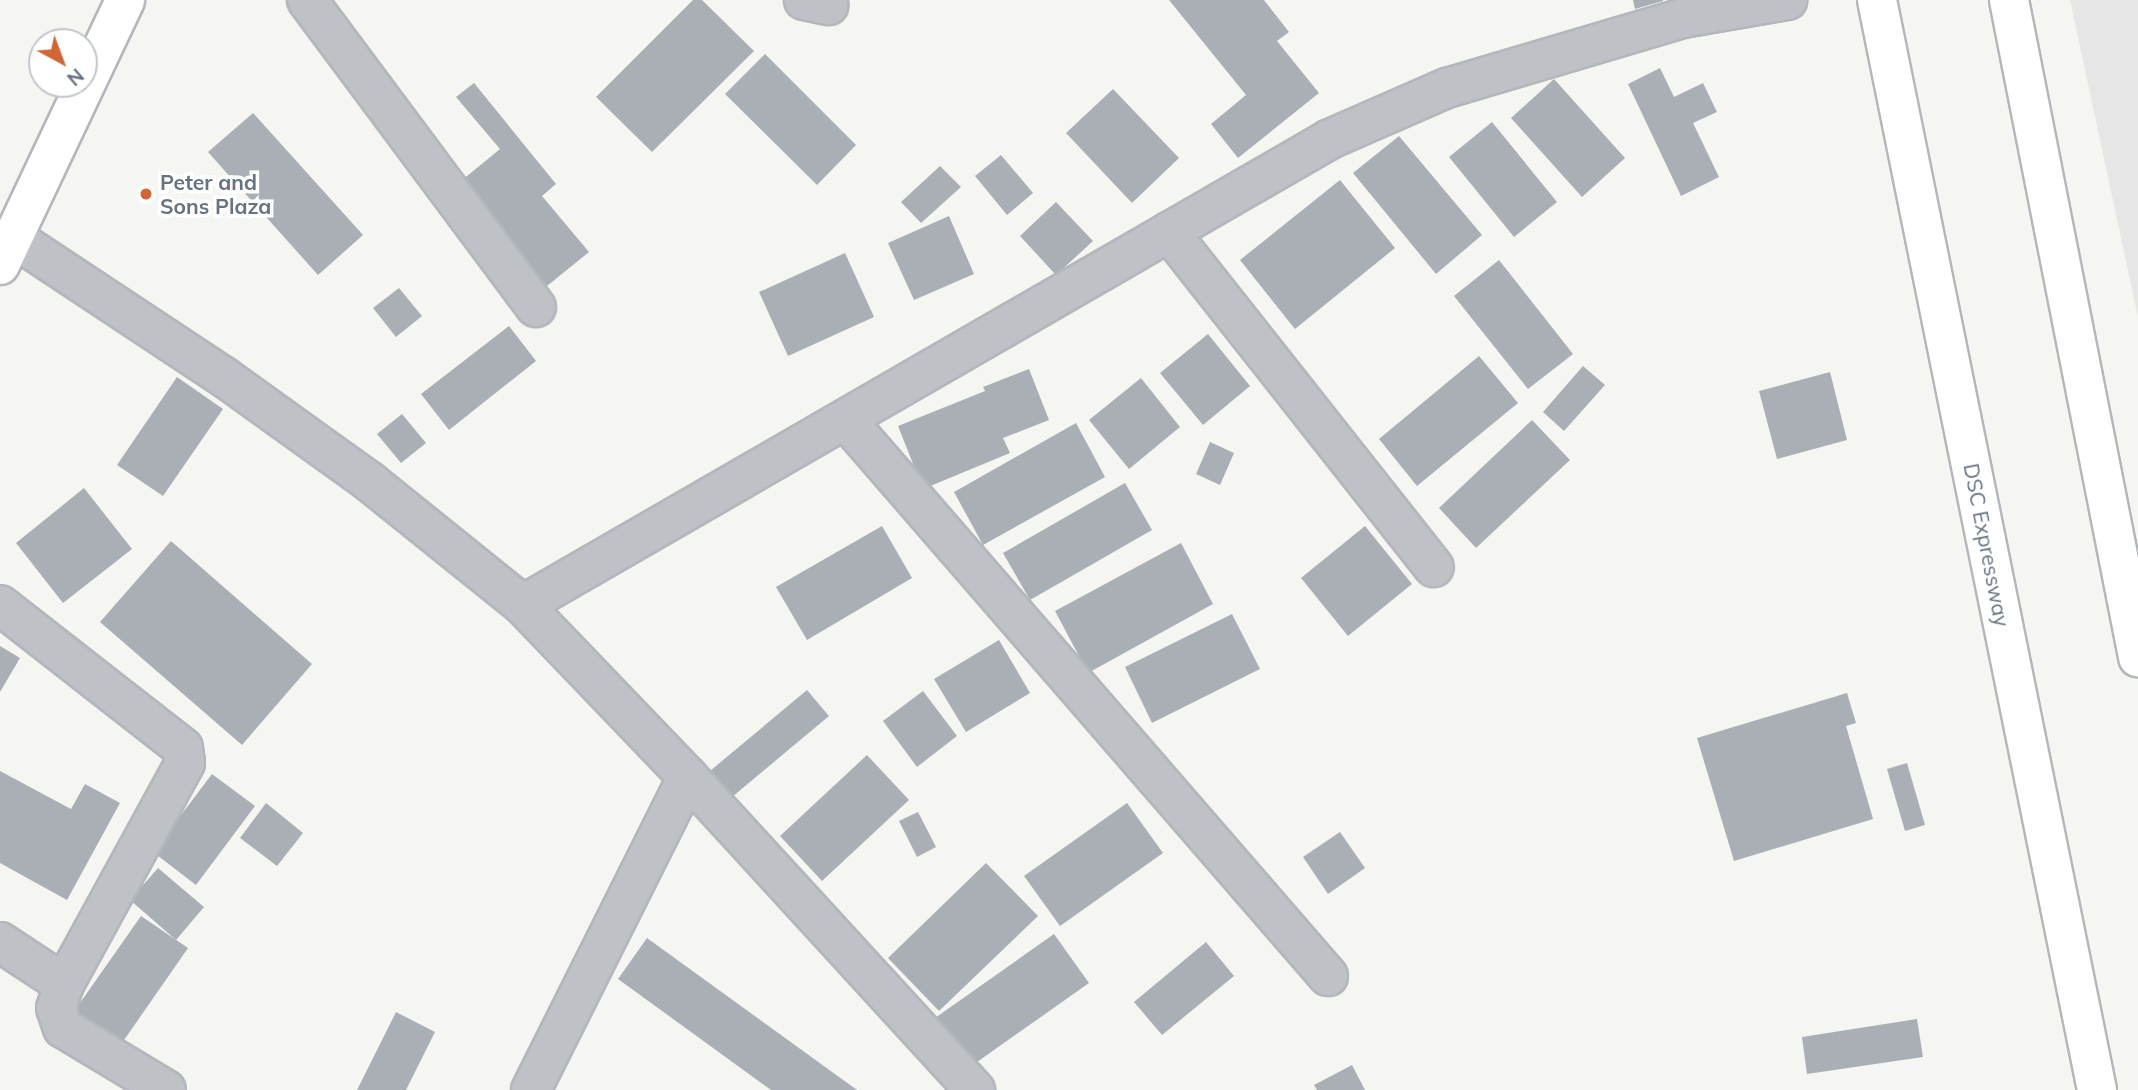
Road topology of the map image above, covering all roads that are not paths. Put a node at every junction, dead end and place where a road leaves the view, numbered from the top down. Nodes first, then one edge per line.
1 (125, 0) edge
2 (307, 0) edge
3 (1787, 0) edge
4 (1877, 0) edge
5 (2009, 0) edge
6 (1168, 232) junction
7 (7, 251) edge
8 (536, 307) dead end
9 (846, 420) junction
10 (1434, 567) dead end
11 (0, 605) edge
12 (523, 605) junction
13 (2138, 657) edge
14 (688, 776) junction
15 (0, 942) edge
16 (1328, 976) dead end
17 (64, 984) junction
18 (166, 1090) edge
19 (531, 1090) edge
20 (975, 1090) edge
21 (2097, 1090) edge

1 - 7 main road
2 - 8 street
3 - 6 street
4 - 21 main road, DSC Expressway
5 - 13 main road
6 - 9 street
6 - 10 street
7 - 12 street
9 - 12 street
9 - 16 street
11 - 17 street
12 - 14 street
14 - 19 street
14 - 20 street
15 - 17 street
17 - 18 street

